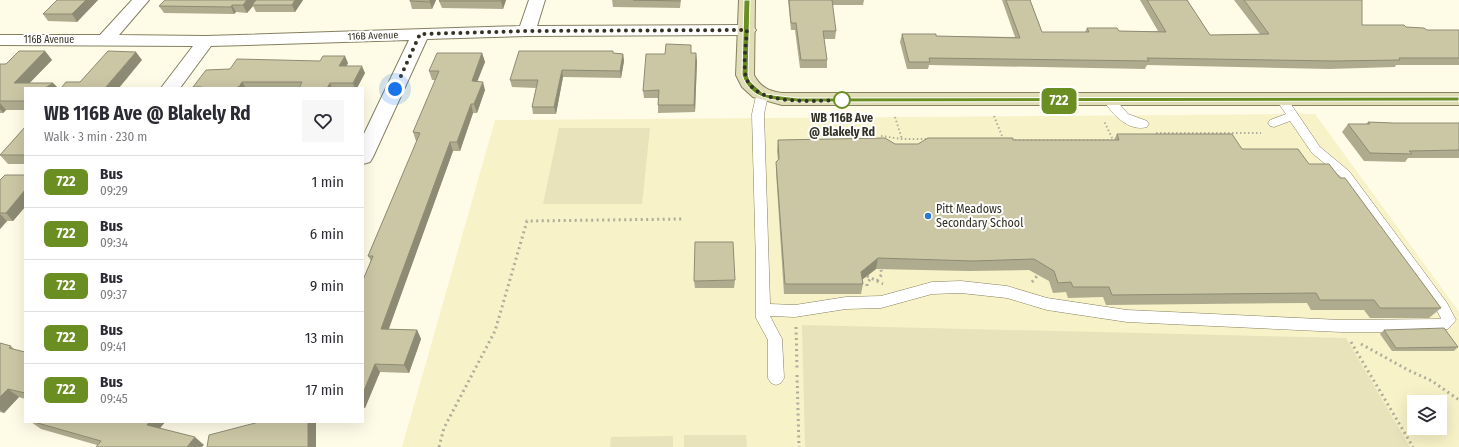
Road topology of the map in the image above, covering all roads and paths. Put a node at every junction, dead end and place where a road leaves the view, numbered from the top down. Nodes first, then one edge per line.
1 (140, 0) edge
2 (537, 0) edge
3 (747, 0) edge
4 (747, 30) junction
5 (528, 31) junction
6 (420, 34) junction
7 (0, 40) edge
8 (104, 40) junction
9 (206, 41) junction
10 (171, 87) edge
11 (762, 96) junction
12 (1459, 99) edge
13 (1282, 100) junction
14 (1106, 108) junction
15 (894, 112) dead end
16 (993, 112) dead end
17 (1294, 116) junction
18 (1274, 123) dead end
19 (1146, 128) joint
20 (1110, 133) junction
21 (1118, 133) edge
22 (1265, 133) dead end
23 (881, 136) dead end
24 (902, 139) junction
25 (933, 140) edge
26 (996, 140) edge
27 (1003, 140) junction
28 (1005, 144) edge
29 (364, 155) edge
30 (683, 219) dead end
31 (881, 270) edge
32 (877, 281) dead end
33 (795, 311) junction
34 (763, 314) junction
35 (1342, 326) junction
36 (776, 378) dead end
37 (1459, 400) edge
38 (439, 447) edge
39 (799, 447) edge
40 (1413, 447) edge

1 - 8 street
2 - 5 street
3 - 4 street
4 - 5 street, 116B Avenue
4 - 11 street
5 - 6 street, 116B Avenue
6 - 9 street, 116B Avenue
6 - 29 street
7 - 8 street, 116B Avenue
8 - 9 street, 116B Avenue
9 - 10 street
11 - 14 street
11 - 34 lane
12 - 13 street
13 - 14 street
13 - 17 lane
14 - 19 lane
14 - 20 path
15 - 24 path
16 - 27 path
17 - 18 lane
17 - 35 lane
19 - 22 path
20 - 21 path
20 - 27 path
23 - 24 path
24 - 25 path
26 - 27 path
27 - 28 path
30 - 38 path
31 - 32 path
33 - 34 lane
33 - 35 lane
33 - 39 path
34 - 36 lane
35 - 37 path
35 - 40 path

